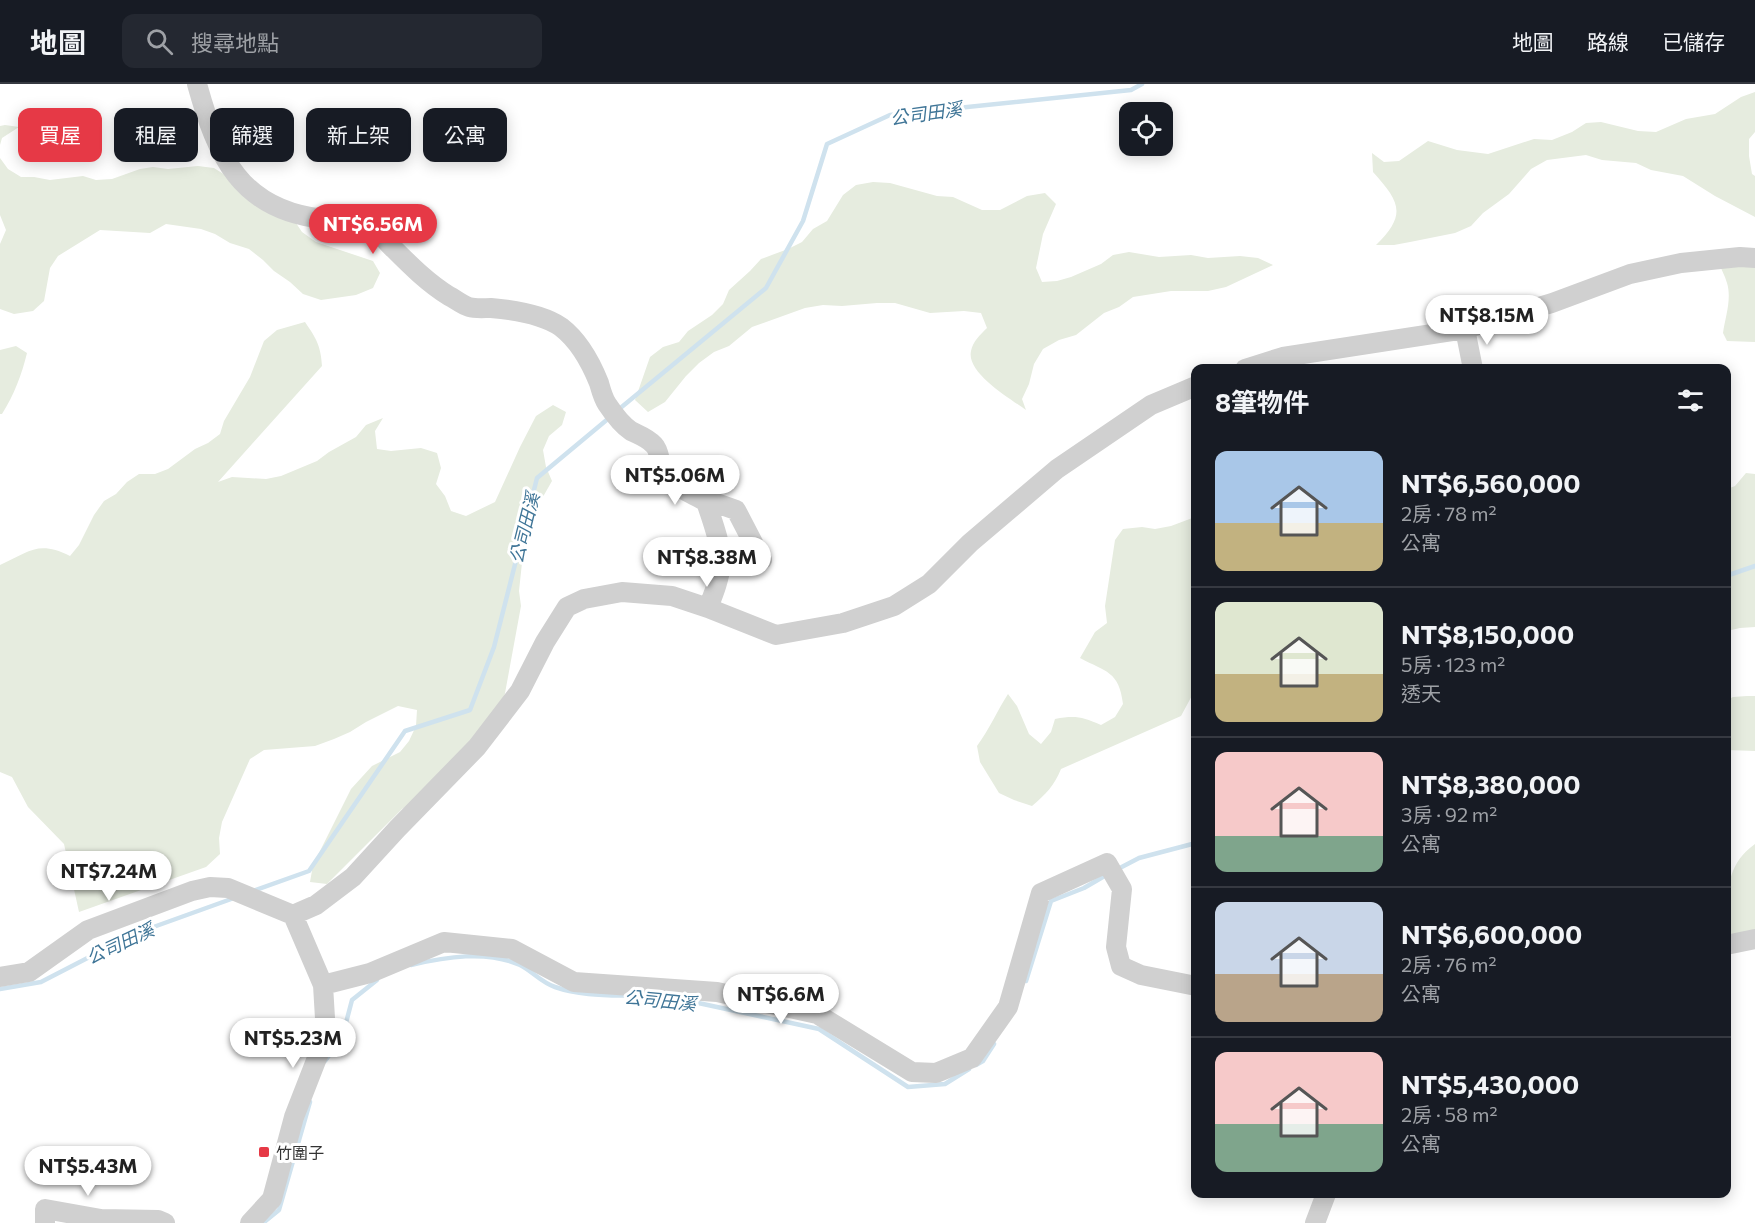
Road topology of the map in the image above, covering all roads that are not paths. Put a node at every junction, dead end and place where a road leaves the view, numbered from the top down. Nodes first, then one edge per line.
1 (197, 84) edge
2 (1755, 258) edge
3 (1465, 329) junction
4 (1261, 364) edge
5 (1472, 364) edge
6 (1191, 388) edge
7 (696, 496) junction
8 (762, 560) dead end
9 (708, 608) junction
10 (289, 914) junction
11 (1755, 939) edge
12 (1731, 944) edge
13 (0, 976) edge
14 (322, 985) junction
15 (1191, 985) edge
16 (1324, 1198) edge
17 (45, 1223) edge
18 (165, 1223) edge
19 (250, 1223) edge
20 (1315, 1223) edge

1 - 7 street
2 - 3 street
3 - 4 street
3 - 5 street
6 - 9 street
7 - 8 street
7 - 9 street
9 - 10 street
10 - 13 street
10 - 14 street
11 - 12 street
14 - 15 street
14 - 19 street
16 - 20 street
17 - 18 street

